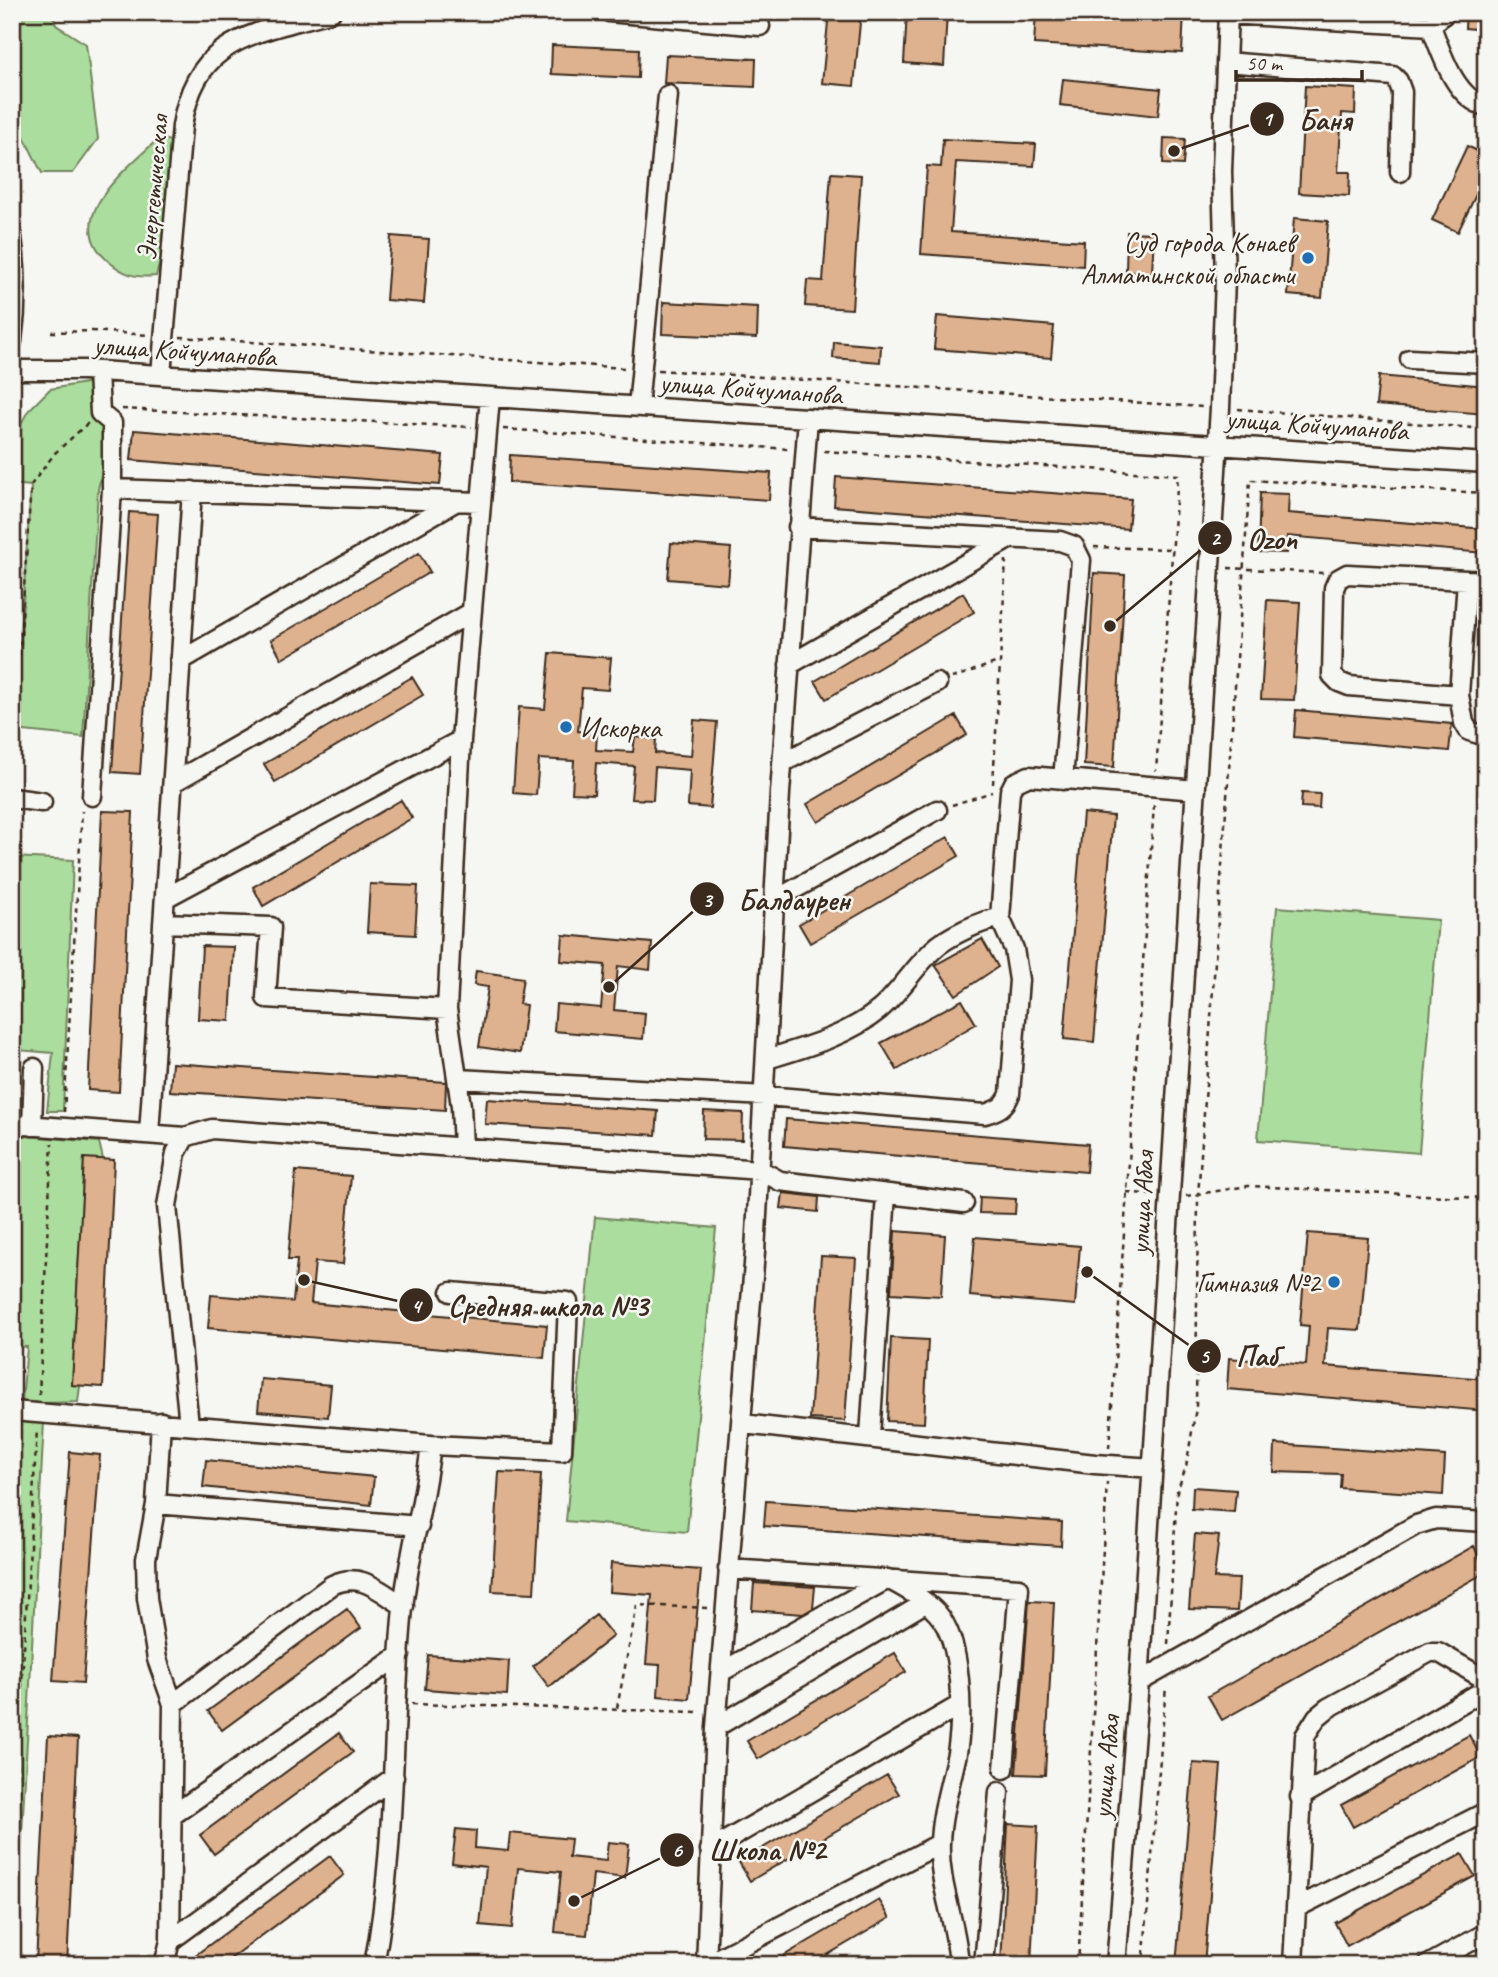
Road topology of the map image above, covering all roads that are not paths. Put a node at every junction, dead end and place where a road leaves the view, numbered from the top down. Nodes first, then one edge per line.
1 (331, 12) edge
2 (609, 12) edge
3 (1446, 12) edge
4 (1228, 13) edge
5 (760, 26) dead end
6 (1431, 26) junction
7 (1226, 62) junction
8 (668, 95) dead end
9 (1486, 106) edge
10 (1400, 172) dead end
11 (12, 237) edge
12 (15, 305) edge
13 (12, 341) edge
14 (1410, 359) dead end
15 (1486, 363) edge
16 (12, 370) edge
17 (97, 371) junction
18 (161, 375) junction
19 (490, 397) junction
20 (638, 407) junction
21 (808, 418) junction
22 (1217, 443) junction
23 (1486, 463) edge
24 (112, 489) junction
25 (192, 491) junction
26 (455, 502) junction
27 (480, 502) junction
28 (798, 527) junction
29 (1007, 540) junction
30 (1467, 580) junction
31 (1486, 581) edge
32 (470, 613) junction
33 (180, 661) junction
34 (789, 665) junction
35 (937, 683) road end
36 (1458, 695) junction
37 (1486, 736) edge
38 (461, 740) junction
39 (782, 763) junction
40 (1063, 780) junction
41 (174, 782) junction
42 (1196, 790) junction
43 (12, 798) edge
44 (88, 798) road end
45 (42, 802) dead end
46 (937, 810) road end
47 (165, 898) junction
48 (775, 900) junction
49 (1000, 918) junction
50 (163, 923) junction
51 (447, 1009) junction
52 (767, 1059) junction
53 (34, 1068) dead end
54 (458, 1079) junction
55 (765, 1096) junction
56 (12, 1124) edge
57 (32, 1126) junction
58 (149, 1134) junction
59 (185, 1137) junction
60 (463, 1147) junction
61 (760, 1170) junction
62 (886, 1194) junction
63 (964, 1203) dead end
64 (452, 1292) dead end
65 (12, 1411) edge
66 (161, 1422) junction
67 (743, 1424) junction
68 (189, 1425) junction
69 (870, 1436) junction
70 (430, 1445) junction
71 (1153, 1468) junction
72 (156, 1504) junction
73 (1486, 1521) edge
74 (419, 1526) junction
75 (728, 1569) junction
76 (888, 1579) junction
77 (925, 1602) junction
78 (404, 1606) junction
79 (400, 1655) junction
80 (720, 1672) junction
81 (1486, 1680) edge
82 (1139, 1682) junction
83 (1486, 1689) edge
84 (173, 1704) junction
85 (960, 1705) junction
86 (717, 1720) junction
87 (1004, 1769) dead end
88 (394, 1777) junction
89 (999, 1792) dead end
90 (1300, 1797) junction
91 (1486, 1812) edge
92 (173, 1815) junction
93 (939, 1844) junction
94 (710, 1850) junction
95 (1297, 1907) junction
96 (1486, 1933) edge
97 (170, 1941) junction
98 (706, 1964) edge
99 (164, 1965) edge
100 (374, 1965) edge
101 (959, 1965) edge
102 (984, 1965) edge
103 (1115, 1965) edge
104 (1293, 1965) edge
105 (1428, 1965) edge

1 - 18 street, Энергетическая
2 - 5 street
3 - 6 street
4 - 6 street
4 - 7 street, улица Абая
6 - 9 street
7 - 10 street
7 - 22 street, улица Абая
8 - 20 street
11 - 12 street
12 - 13 street
14 - 15 street
16 - 17 street, улица Койчуманова
17 - 18 street, улица Койчуманова
17 - 24 street
18 - 19 street, улица Койчуманова
19 - 20 street, улица Койчуманова
19 - 27 street
20 - 21 street, улица Койчуманова
21 - 22 street, улица Койчуманова
21 - 28 street
22 - 23 street, улица Койчуманова
22 - 42 street, улица Абая
24 - 25 street
24 - 44 street
25 - 26 street
25 - 33 street
26 - 27 street
26 - 33 street
27 - 32 street
28 - 29 street
28 - 34 street
29 - 34 street
29 - 40 street
30 - 31 street
30 - 36 street
30 - 36 street
32 - 38 street
32 - 41 street
33 - 41 street
34 - 39 street
35 - 39 street
36 - 37 street
38 - 47 street
38 - 51 street
39 - 48 street
40 - 42 street
40 - 49 street
41 - 47 street
42 - 71 street, улица Абая
43 - 45 street
46 - 48 street
47 - 50 street
48 - 52 street
49 - 52 street
49 - 55 street
50 - 51 street
50 - 58 street
51 - 54 street
52 - 55 street
53 - 57 street
54 - 55 street
54 - 60 street
55 - 61 street
56 - 57 street
57 - 58 street
58 - 59 street
59 - 60 street
59 - 68 street
60 - 61 street
61 - 62 street
61 - 67 street
62 - 63 street
62 - 69 street
64 - 70 street
65 - 66 street
66 - 68 street
66 - 72 street
67 - 69 street
67 - 75 street
68 - 70 street
69 - 71 street
70 - 74 street
71 - 82 street, улица Абая
72 - 74 street
72 - 84 street
73 - 82 street
74 - 78 street
75 - 76 street
75 - 80 street
76 - 77 street
76 - 80 street
76 - 87 street
77 - 85 street
77 - 86 street
78 - 79 street
78 - 84 street
79 - 88 street
79 - 92 street
80 - 86 street
81 - 90 street
82 - 103 street, улица Абая
83 - 90 street
84 - 92 street
85 - 93 street
85 - 94 street
86 - 94 street
88 - 97 street
88 - 100 street
89 - 102 street
90 - 95 street
91 - 95 street
92 - 97 street
93 - 98 street
93 - 101 street
94 - 98 street
95 - 104 street
96 - 105 street
97 - 99 street

